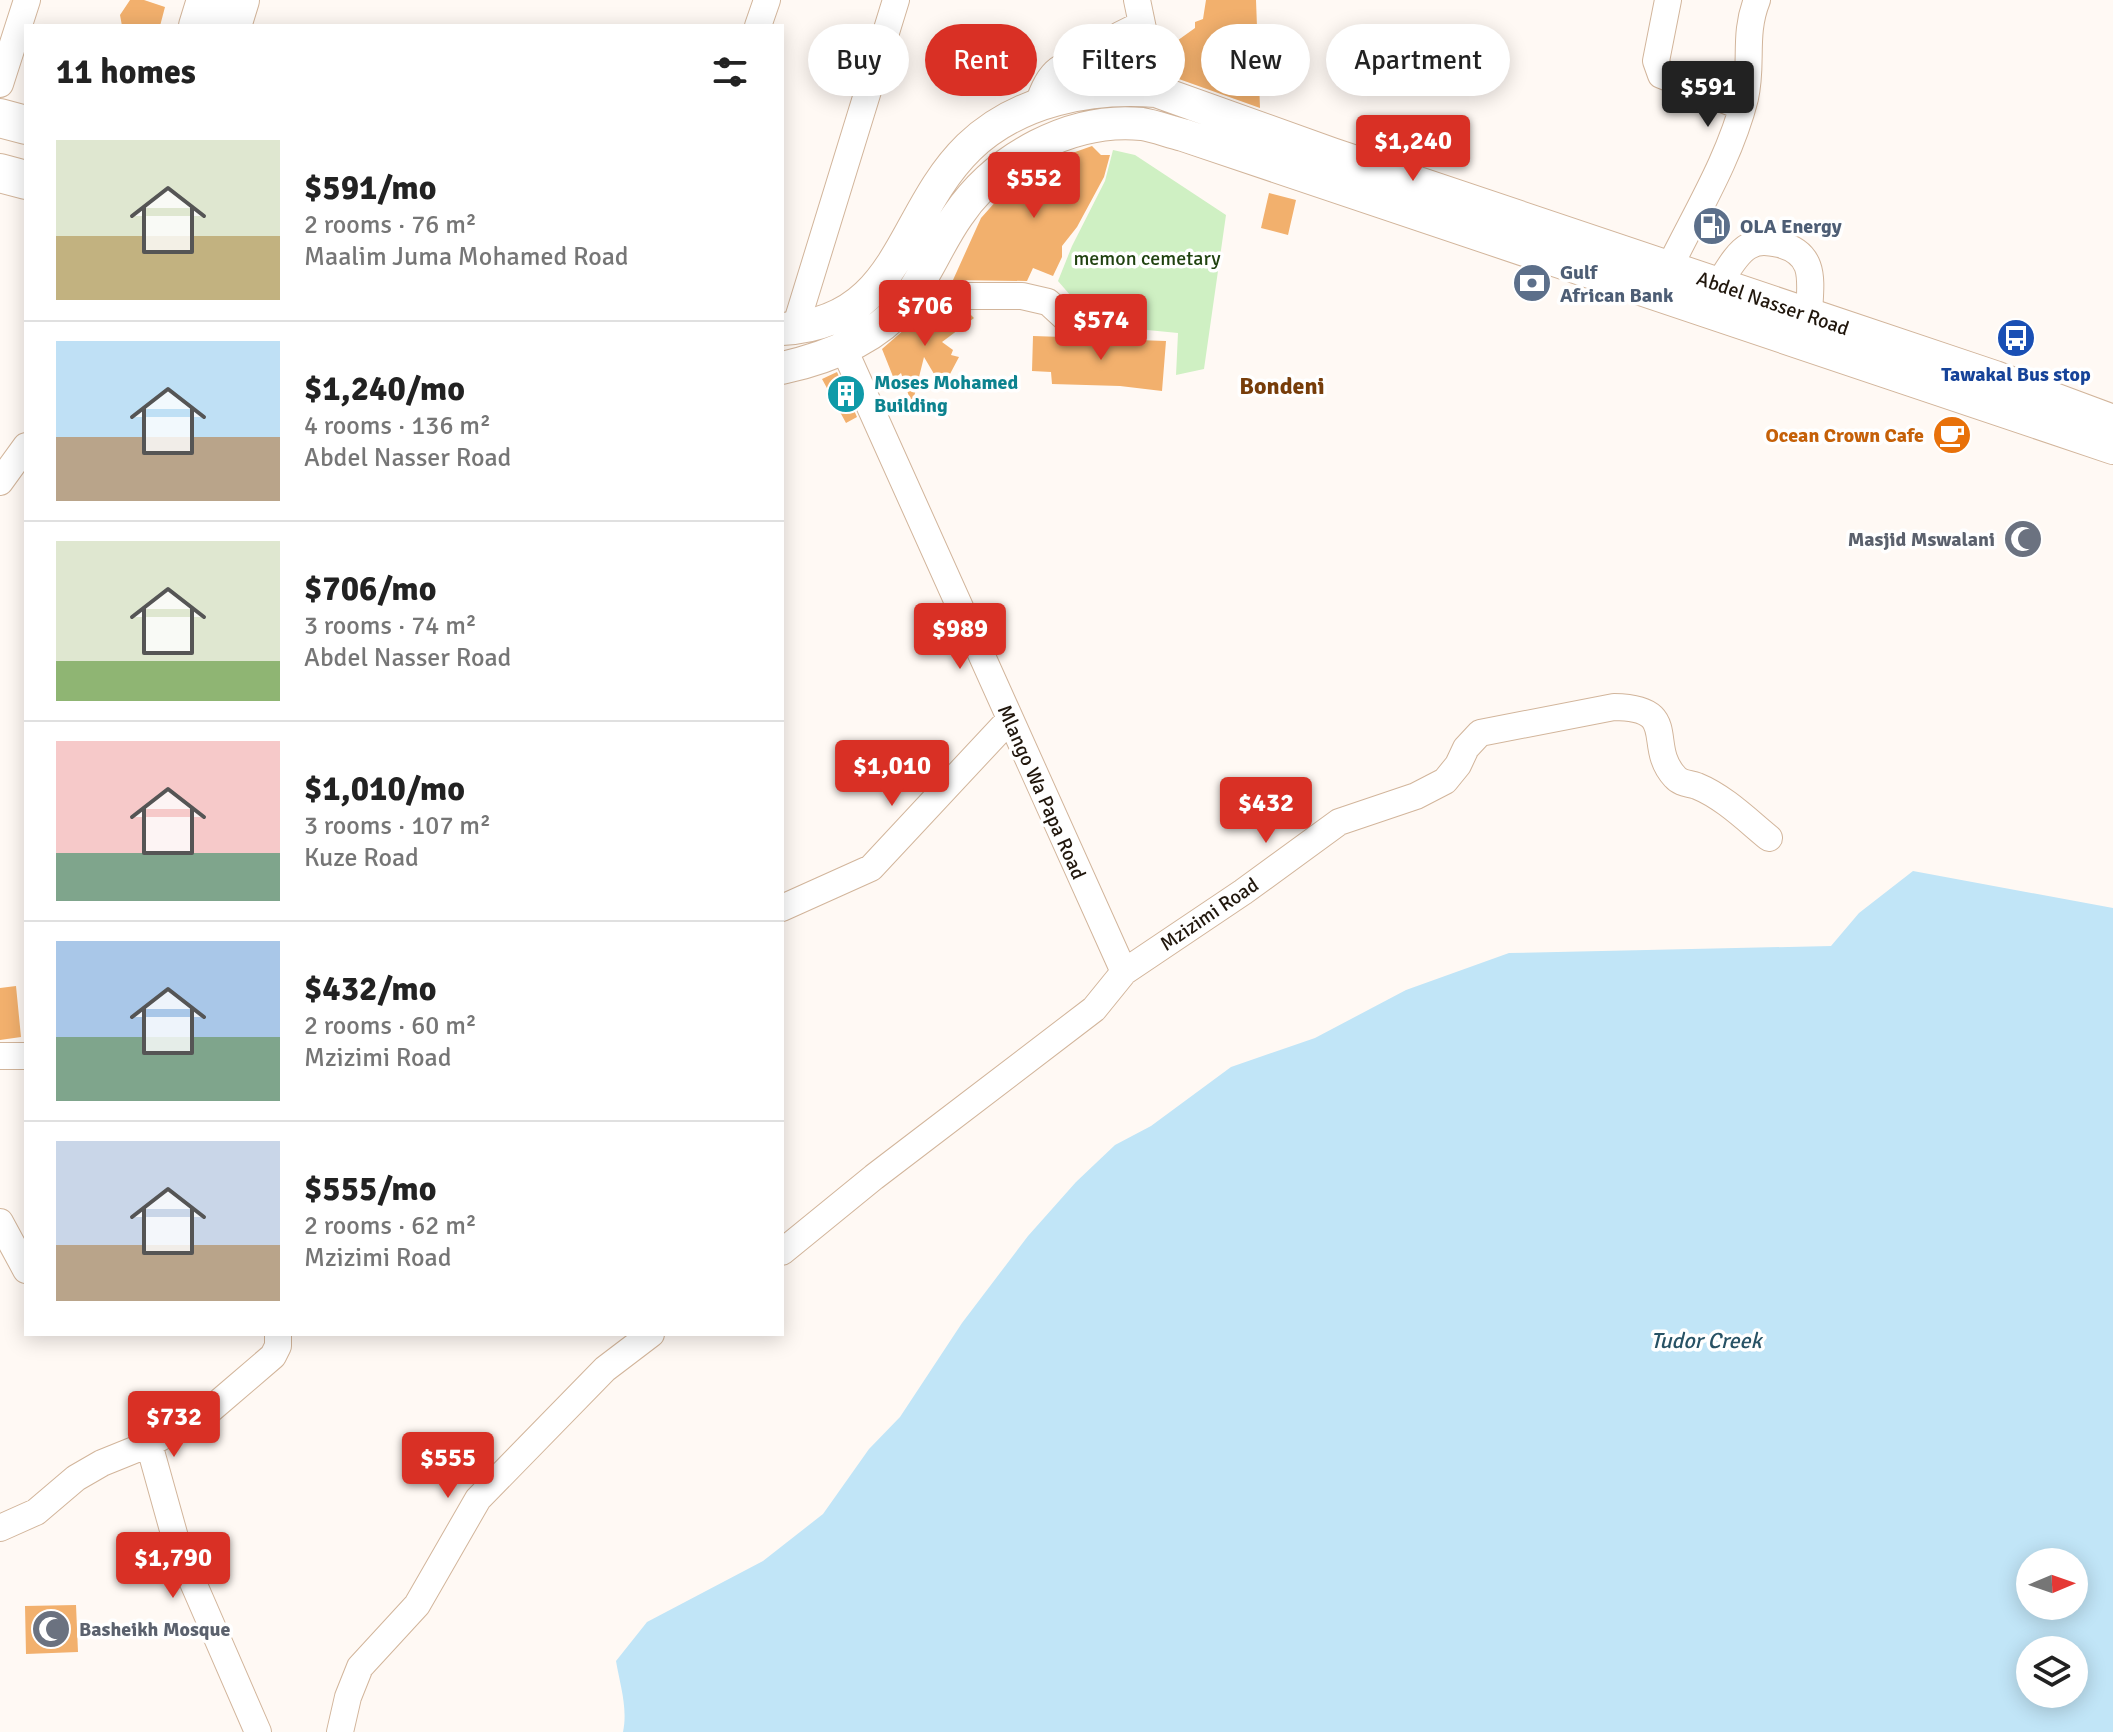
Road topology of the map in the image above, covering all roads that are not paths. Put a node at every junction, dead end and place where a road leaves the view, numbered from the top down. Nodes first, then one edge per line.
1 (27, 0) edge
2 (206, 0) edge
3 (240, 0) edge
4 (767, 0) edge
5 (896, 0) edge
6 (1668, 0) edge
7 (1757, 0) edge
8 (199, 24) edge
9 (233, 24) edge
10 (759, 24) edge
11 (1053, 74) edge
12 (0, 84) edge
13 (1074, 96) edge
14 (1170, 96) edge
15 (1037, 107) junction
16 (1742, 107) junction
17 (0, 118) edge
18 (24, 124) edge
19 (0, 173) edge
20 (24, 179) edge
21 (1579, 254) junction
22 (1669, 268) junction
23 (1718, 285) junction
24 (915, 288) junction
25 (1764, 315) junction
26 (1809, 315) junction
27 (1073, 325) dead end
28 (788, 329) edge
29 (844, 349) junction
30 (784, 368) edge
31 (2112, 422) edge
32 (24, 450) edge
33 (10, 480) edge
34 (1009, 720) junction
35 (1769, 838) dead end
36 (784, 907) edge
37 (1124, 972) junction
38 (0, 1056) edge
39 (24, 1056) edge
40 (0, 1222) edge
41 (784, 1250) edge
42 (24, 1266) edge
43 (278, 1336) edge
44 (648, 1336) edge
45 (149, 1444) junction
46 (0, 1528) edge
47 (258, 1732) edge
48 (340, 1732) edge

1 - 12 street
2 - 8 highway
3 - 9 highway
4 - 10 street
5 - 28 street
6 - 16 street
7 - 16 street
11 - 15 street
13 - 15 main road, Abdel Nasser Road
14 - 21 main road, Abdel Nasser Road
15 - 28 main road, Abdel Nasser Road
16 - 22 street
17 - 18 highway
19 - 20 highway
21 - 22 main road, Abdel Nasser Road
21 - 24 main road, Abdel Nasser Road
21 - 25 main road, Abdel Nasser Road
22 - 23 main road, Abdel Nasser Road
23 - 25 main road, Abdel Nasser Road
23 - 26 street
24 - 27 street
24 - 29 main road, Abdel Nasser Road
25 - 26 main road, Abdel Nasser Road
25 - 31 main road, Abdel Nasser Road
26 - 31 main road, Abdel Nasser Road
29 - 30 main road, Abdel Nasser Road
29 - 34 street, Mlango Wa Papa Road
32 - 33 street
34 - 36 street
34 - 37 street, Mlango Wa Papa Road
35 - 37 street, Mzizimi Road
37 - 41 street, Mzizimi Road
38 - 39 street
40 - 42 street
43 - 45 street
44 - 48 street
45 - 46 street
45 - 47 street

